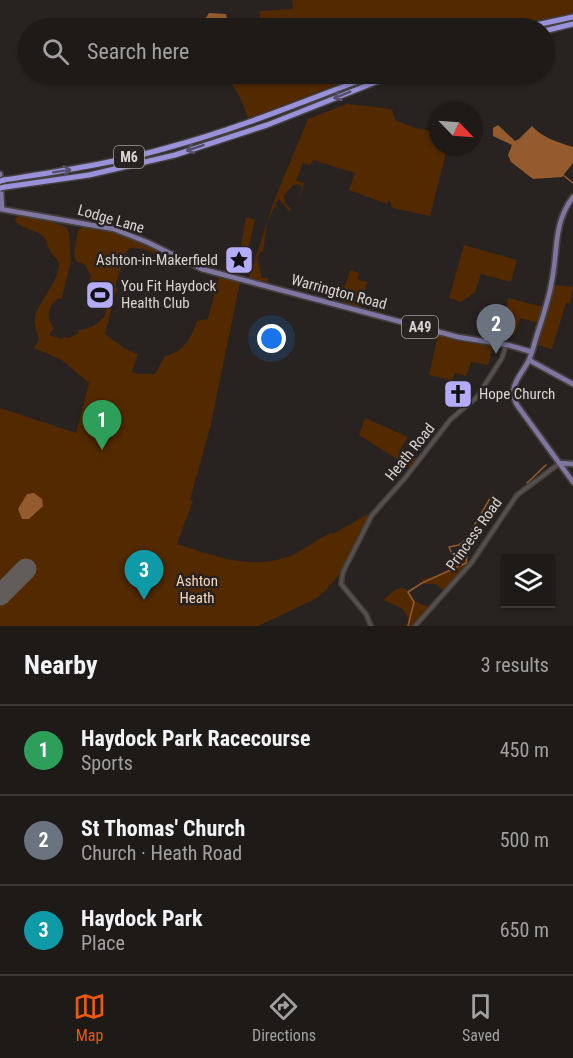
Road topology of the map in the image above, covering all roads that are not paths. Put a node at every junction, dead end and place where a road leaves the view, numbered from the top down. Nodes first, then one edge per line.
1 (573, 17) edge
2 (555, 21) edge
3 (573, 24) edge
4 (555, 28) edge
5 (350, 84) edge
6 (371, 84) edge
7 (0, 174) edge
8 (2, 186) edge
9 (573, 197) edge
10 (0, 201) edge
11 (1, 209) edge
12 (15, 210) junction
13 (245, 280) joint
14 (506, 345) junction
15 (532, 352) junction
16 (529, 360) junction
17 (573, 384) edge
18 (560, 463) junction
19 (573, 466) edge
20 (568, 474) junction
21 (573, 482) edge
22 (371, 626) edge
23 (415, 626) edge

1 - 2 highway
3 - 4 highway
8 -> 5 highway, M6
6 -> 8 highway, M6
7 - 8 main road
8 - 10 main road
8 - 11 main road
8 - 12 main road
9 - 15 main road
11 - 12 main road, Lodge Lane / A49
12 - 13 main road, Lodge Lane / A49
13 - 14 main road, Warrington Road / A49
14 - 15 main road, Warrington Road / A49
14 - 22 street, Heath Road
15 - 16 main road
16 - 17 main road
16 - 18 main road
18 - 19 main road
18 - 20 main road
18 - 23 street, Princess Road
19 - 20 main road
20 - 21 main road

